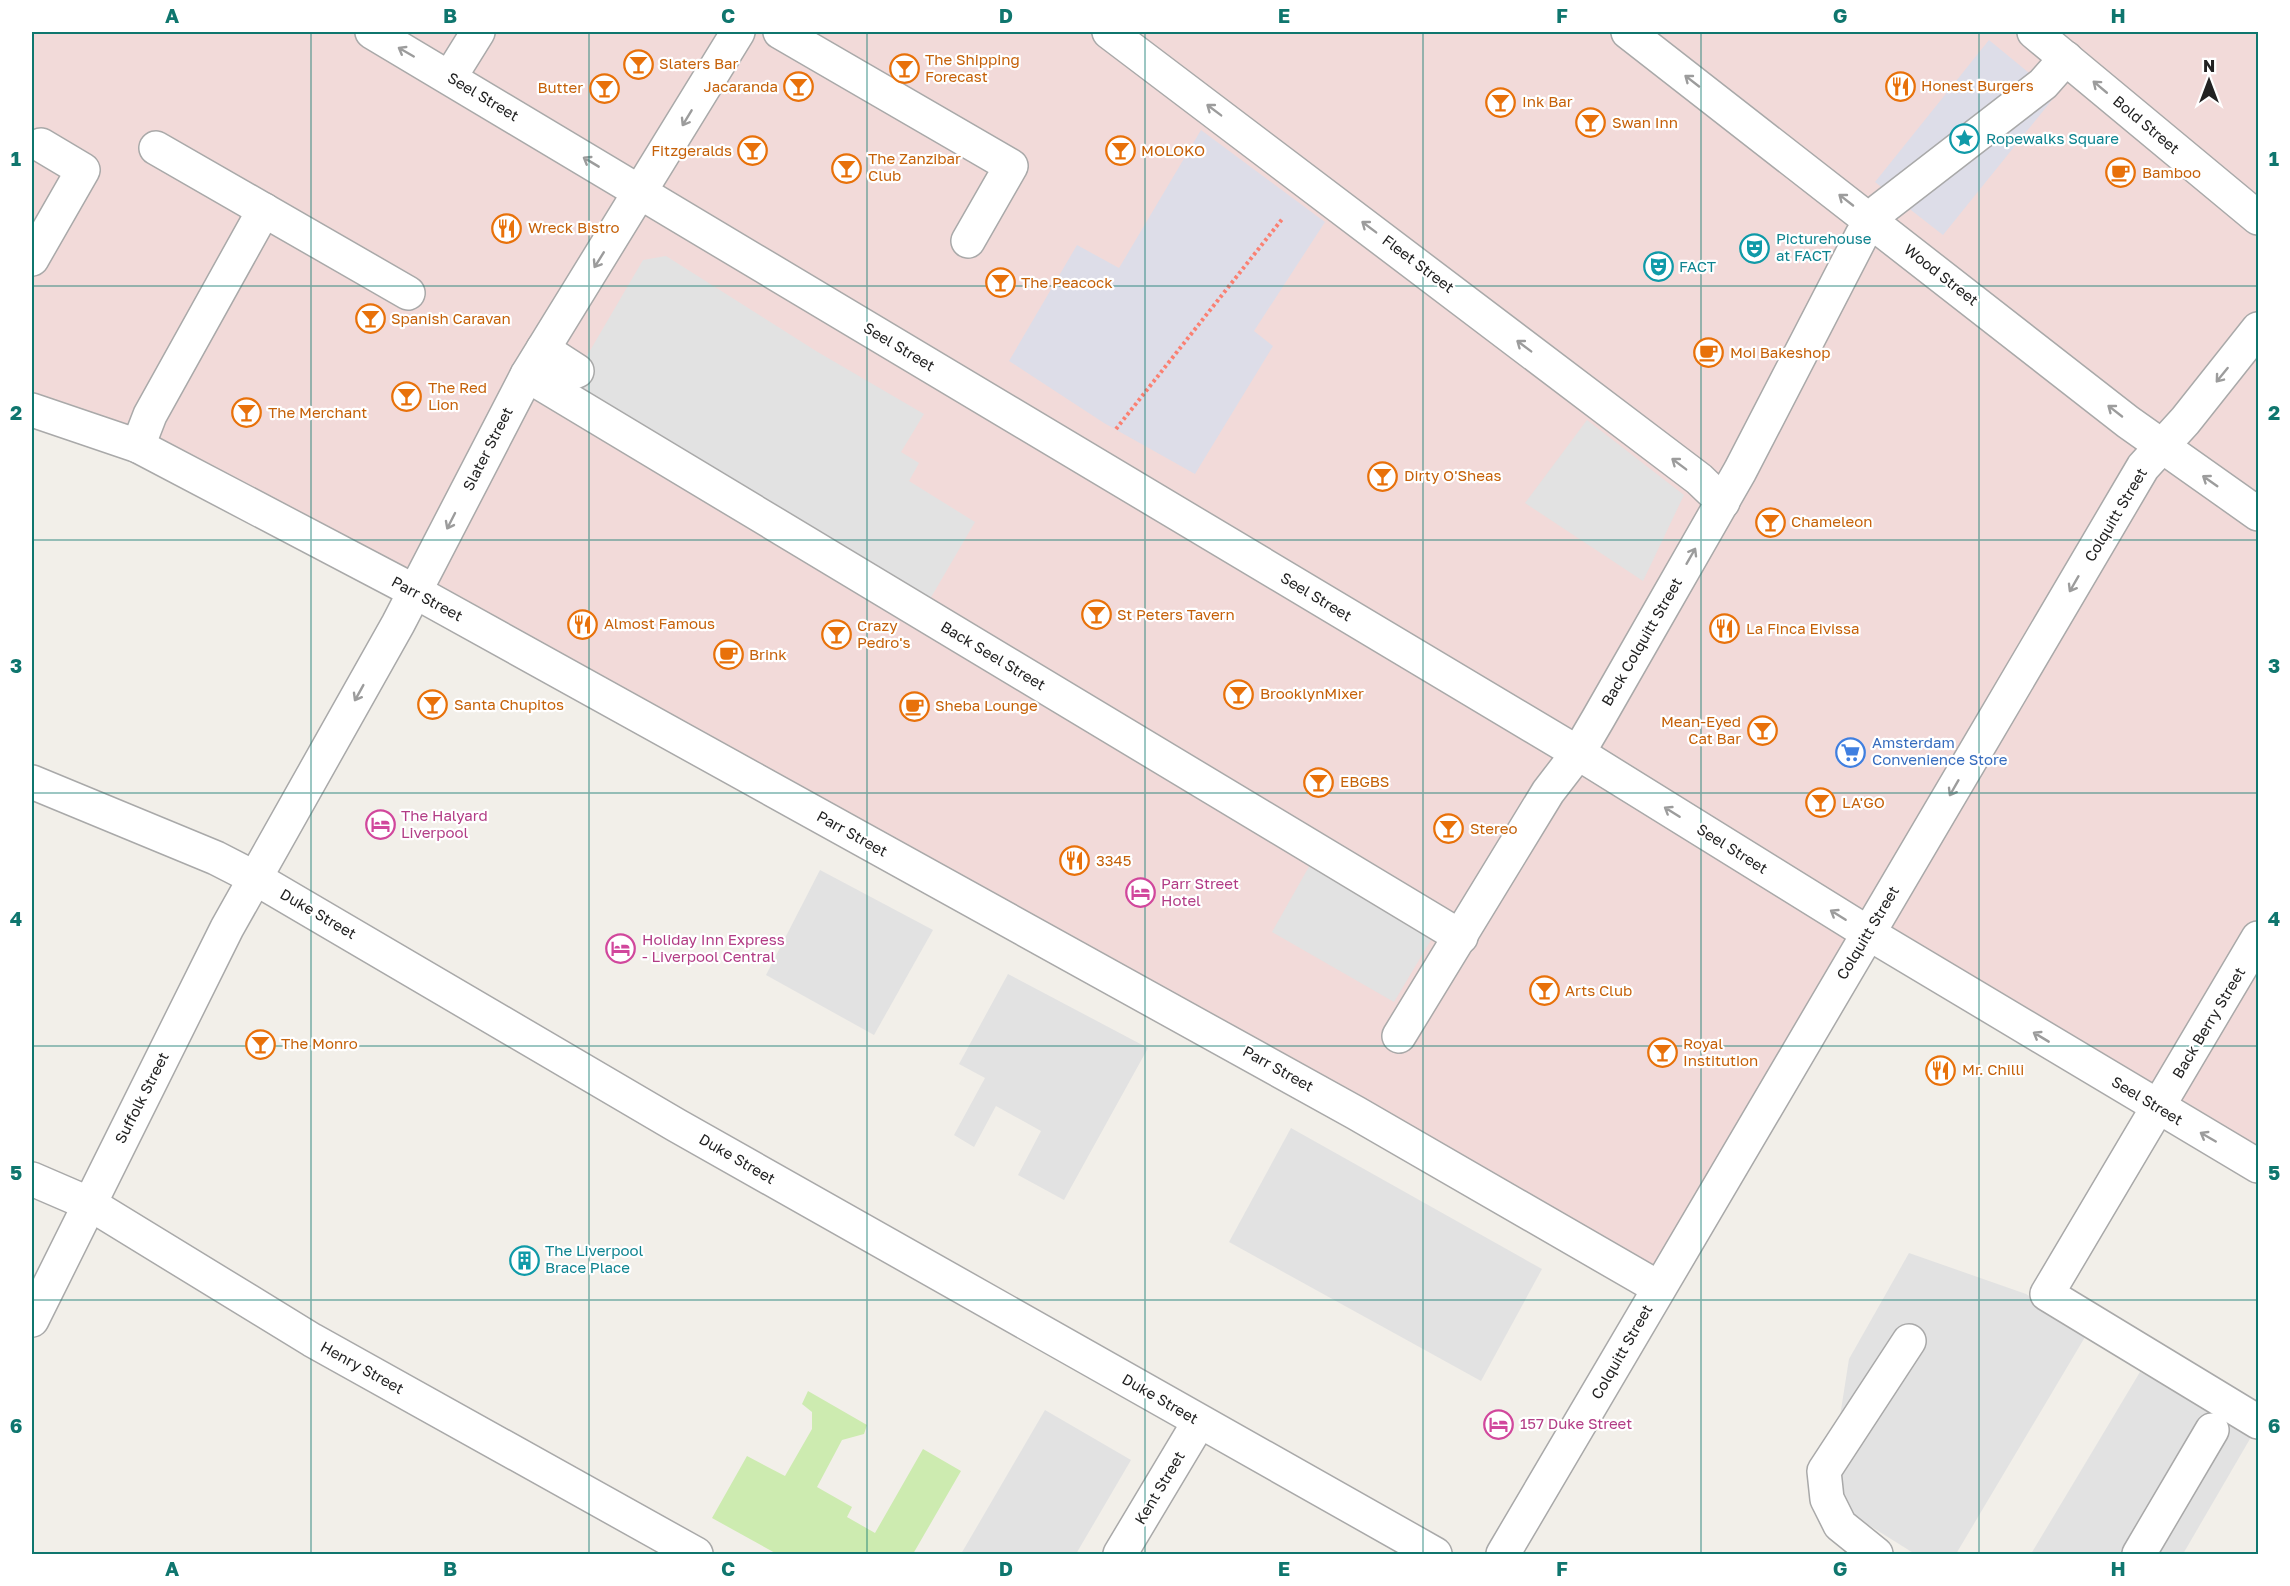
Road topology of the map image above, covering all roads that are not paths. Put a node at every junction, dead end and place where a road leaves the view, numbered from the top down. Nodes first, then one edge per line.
1 (372, 32) edge
2 (478, 32) edge
3 (738, 32) edge
4 (780, 32) edge
5 (1109, 32) edge
6 (1628, 32) edge
7 (2034, 32) edge
8 (2066, 58) junction
9 (450, 77) junction
10 (42, 145) dead end
11 (156, 148) dead end
12 (641, 193) junction
13 (264, 210) junction
14 (2259, 218) edge
15 (968, 241) dead end
16 (32, 259) edge
17 (408, 293) dead end
18 (2259, 329) edge
19 (535, 362) junction
20 (577, 371) dead end
21 (32, 410) edge
22 (138, 446) junction
23 (2162, 447) junction
24 (1723, 502) junction
25 (2259, 514) edge
26 (414, 591) junction
27 (1578, 753) junction
28 (32, 782) edge
29 (255, 878) junction
30 (1868, 933) junction
31 (1461, 937) junction
32 (2259, 938) edge
33 (1400, 1036) dead end
34 (2159, 1108) junction
35 (2259, 1166) edge
36 (32, 1179) edge
37 (90, 1204) junction
38 (1659, 1288) junction
39 (32, 1320) edge
40 (1910, 1341) dead end
41 (1199, 1422) junction
42 (2259, 1422) edge
43 (2212, 1430) dead end
44 (696, 1554) edge
45 (1120, 1554) edge
46 (1435, 1554) edge
47 (1503, 1554) edge
48 (1876, 1554) edge
49 (2139, 1554) edge

9 -> 1 street, Seel Street
2 - 9 street
3 -> 12 street, Slater Street
4 - 15 street
24 -> 5 street, Fleet Street
23 -> 6 street, Wood Street
7 - 8 street, Bold Street
14 -> 8 street, Bold Street
8 - 24 street, Back Colquitt Street
12 -> 9 street, Seel Street
10 - 16 street
11 - 13 street
12 -> 19 street, Slater Street
12 - 27 street, Seel Street
13 - 17 street
13 - 22 street
18 -> 23 street, Colquitt Street
19 - 20 street
19 -> 26 street, Slater Street
19 - 31 street, Back Seel Street
21 - 22 street, Parr Street
22 - 26 street, Parr Street
25 -> 23 street, Wood Street
23 -> 30 street, Colquitt Street
27 -> 24 street, Back Colquitt Street
26 -> 29 street, Slater Street
26 - 38 street, Parr Street
30 -> 27 street, Seel Street
27 - 31 street, Back Colquitt Street
28 - 29 street, Duke Street
29 - 37 street, Suffolk Street
29 - 41 street, Duke Street
34 -> 30 street, Seel Street
30 - 38 street, Colquitt Street
31 - 33 street, Back Colquitt Street
32 - 34 street, Back Berry Street
35 -> 34 street, Seel Street
34 - 42 street, Back Berry Street
36 - 37 street, Henry Street
37 - 39 street, Suffolk Street
37 - 44 street, Henry Street
38 - 47 street, Colquitt Street
40 - 48 street
41 - 45 street, Kent Street
41 - 46 street, Duke Street
43 - 49 street

